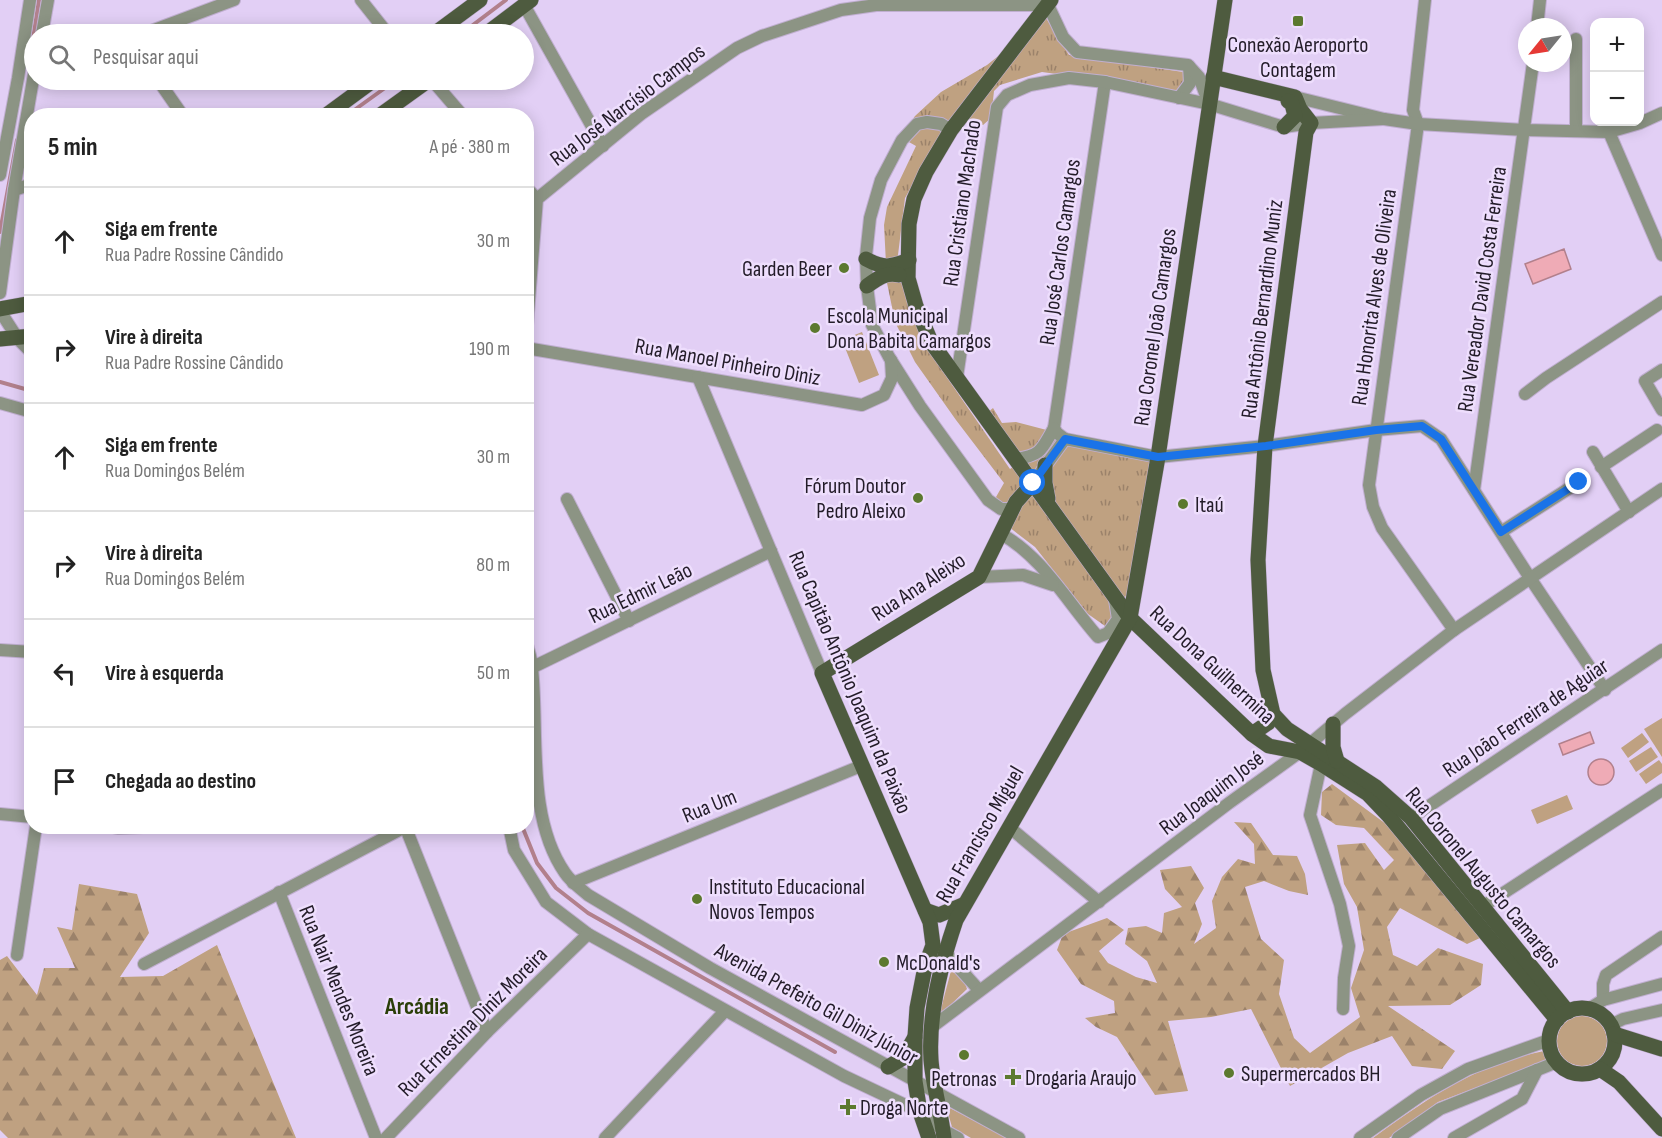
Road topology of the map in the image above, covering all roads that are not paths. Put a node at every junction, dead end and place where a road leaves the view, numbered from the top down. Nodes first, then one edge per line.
1 (30, 0) edge
2 (48, 0) edge
3 (234, 0) edge
4 (360, 0) edge
5 (480, 0) edge
6 (1225, 0) edge
7 (1425, 0) edge
8 (1540, 0) edge
9 (527, 2) edge
10 (1043, 3) edge
11 (837, 5) edge
12 (1538, 18) edge
13 (26, 24) edge
14 (44, 24) edge
15 (170, 24) edge
16 (380, 24) edge
17 (448, 24) edge
18 (499, 24) edge
19 (24, 39) edge
20 (1576, 39) dead end
21 (1189, 66) junction
22 (1532, 72) edge
23 (24, 76) edge
24 (1213, 77) junction
25 (18, 78) junction
26 (1105, 82) junction
27 (31, 90) edge
28 (165, 90) edge
29 (360, 90) edge
30 (416, 90) edge
31 (439, 90) edge
32 (1278, 93) junction
33 (1294, 97) junction
34 (1179, 98) junction
35 (1209, 104) junction
36 (28, 108) edge
37 (177, 108) edge
38 (336, 108) edge
39 (390, 108) edge
40 (456, 108) edge
41 (1662, 113) edge
42 (1384, 119) junction
43 (1311, 123) junction
44 (1418, 124) junction
45 (1284, 127) junction
46 (951, 130) junction
47 (1525, 130) junction
48 (1576, 131) junction
49 (24, 132) edge
50 (1609, 132) junction
51 (603, 146) junction
52 (0, 175) edge
53 (24, 187) edge
54 (14, 190) junction
55 (534, 196) edge
56 (537, 199) junction
57 (534, 237) edge
58 (1662, 255) edge
59 (866, 259) junction
60 (909, 260) junction
61 (908, 278) junction
62 (867, 286) junction
63 (0, 292) edge
64 (1662, 302) edge
65 (24, 305) edge
66 (0, 310) edge
67 (24, 337) edge
68 (24, 338) edge
69 (0, 339) edge
70 (534, 349) edge
71 (891, 359) junction
72 (1662, 370) edge
73 (698, 376) junction
74 (957, 377) junction
75 (1525, 394) dead end
76 (0, 403) edge
77 (24, 410) edge
78 (1662, 410) edge
79 (1054, 428) junction
80 (1376, 430) junction
81 (1657, 430) dead end
82 (1065, 439) junction
83 (1266, 446) junction
84 (1593, 452) dead end
85 (1158, 457) junction
86 (1016, 459) junction
87 (1045, 465) junction
88 (1601, 467) junction
89 (1579, 482) dead end
90 (1033, 483) junction
91 (1662, 489) edge
92 (1474, 490) junction
93 (567, 499) dead end
94 (1048, 502) junction
95 (1013, 509) junction
96 (1629, 512) junction
97 (1501, 532) junction
98 (1001, 534) junction
99 (771, 551) junction
100 (980, 577) junction
101 (1530, 578) junction
102 (1057, 587) junction
103 (1115, 598) junction
104 (1130, 618) junction
105 (629, 621) junction
106 (1454, 630) junction
107 (1098, 637) junction
108 (0, 650) edge
109 (1662, 650) edge
110 (24, 652) edge
111 (1110, 652) junction
112 (534, 667) edge
113 (822, 673) junction
114 (1605, 690) junction
115 (1273, 714) junction
116 (1333, 724) junction
117 (1252, 734) junction
118 (534, 737) edge
119 (1305, 748) junction
120 (1337, 761) junction
121 (1321, 764) junction
122 (861, 766) junction
123 (1662, 790) edge
124 (0, 814) edge
125 (24, 816) edge
126 (1411, 818) junction
127 (1009, 827) junction
128 (35, 834) edge
129 (391, 834) edge
130 (408, 834) edge
131 (511, 834) edge
132 (573, 883) junction
133 (279, 892) junction
134 (1099, 902) junction
135 (963, 904) junction
136 (1482, 907) junction
137 (925, 910) junction
138 (588, 934) junction
139 (1662, 937) edge
140 (939, 948) junction
141 (17, 955) dead end
142 (144, 964) dead end
143 (1662, 984) edge
144 (979, 990) junction
145 (1603, 1000) junction
146 (1343, 1009) dead end
147 (1589, 1009) junction
148 (1662, 1010) edge
149 (724, 1011) junction
150 (1562, 1016) junction
151 (932, 1027) junction
152 (1612, 1029) junction
153 (487, 1032) junction
154 (915, 1037) junction
155 (1549, 1040) junction
156 (1656, 1047) edge
157 (1612, 1055) junction
158 (1557, 1062) junction
159 (888, 1067) junction
160 (1600, 1069) junction
161 (1537, 1070) junction
162 (915, 1081) junction
163 (1619, 1082) junction
164 (937, 1094) junction
165 (920, 1112) junction
166 (1662, 1130) edge
167 (943, 1134) edge
168 (608, 1137) edge
169 (376, 1138) edge
170 (386, 1138) edge
171 (929, 1138) edge
172 (958, 1138) edge
173 (1019, 1138) edge
174 (1360, 1138) edge
175 (1398, 1138) edge
176 (1455, 1138) edge

1 - 13 street
2 - 14 street
3 - 15 street
4 - 16 street
5 - 17 main road
6 - 24 main road, Rua Coronel João Camargos
7 - 44 street, Rua Honorita Alves de Oliveira
8 - 12 street
9 - 18 main road
9 - 51 street
10 - 11 street, Rua José Narcísio Campos
10 - 21 street
10 - 46 main road, Rua Dona Guilhermina
11 - 51 street, Rua José Narcísio Campos
19 - 25 street
20 - 48 street
21 - 34 street
21 - 35 street
22 - 47 street, Rua Vereador David Costa Ferreira
23 - 25 street
24 - 32 main road
24 - 35 main road, Rua Coronel João Camargos
25 - 52 street
26 - 34 street
26 - 74 street, Rua Cristiano Machado
26 - 79 street, Rua José Carlos Camargos
27 - 36 street
28 - 37 street
29 - 38 main road
30 - 39 main road
31 - 40 street
32 - 33 main road
32 - 45 main road
33 - 42 street
33 - 43 main road
34 - 35 street
35 - 45 street
35 - 85 main road, Rua Coronel João Camargos
41 - 50 street
42 - 43 street
42 - 44 street
43 - 45 street
43 - 83 main road, Rua Antônio Bernardino Muniz
44 - 47 street
44 - 80 street, Rua Honorita Alves de Oliveira
46 - 59 street
46 - 60 main road, Rua Dona Guilhermina
47 - 48 street
47 - 92 street, Rua Vereador David Costa Ferreira
48 - 50 street
49 - 54 street
50 - 58 street
51 - 56 street, Rua José Narcísio Campos
53 - 54 street
54 - 63 street
55 - 56 street
56 - 57 street
59 - 60 main road
59 - 62 street
60 - 61 main road, Rua Dona Guilhermina
61 - 62 main road
61 - 74 main road, Rua Dona Guilhermina
62 - 71 street
64 - 75 street
65 - 66 main road
66 - 67 street
68 - 69 main road
70 - 73 street, Rua Manoel Pinheiro Diniz
71 - 73 street, Rua Manoel Pinheiro Diniz
71 - 95 street
72 - 78 street
73 - 99 street, Rua Capitão Antônio Joaquim da Paixão
74 - 86 main road, Rua Dona Guilhermina
76 - 77 street
79 - 82 street
79 - 86 street, Rua José Carlos Camargos
80 - 83 street
80 - 92 street
80 - 106 street, Rua Honorita Alves de Oliveira
81 - 88 street
82 - 85 street
82 - 87 street
83 - 85 street
83 - 115 main road, Rua Antônio Bernardino Muniz
84 - 88 street
85 - 104 main road, Rua Coronel João Camargos
86 - 90 main road, Rua Dona Guilhermina
87 - 90 street
87 - 94 main road
88 - 96 street
89 - 97 street
90 - 94 main road, Rua Dona Guilhermina
90 - 95 main road, Rua Ana Aleixo
91 - 96 street, Rua Joaquim José
92 - 97 street
93 - 105 street
94 - 103 main road, Rua Dona Guilhermina
95 - 98 main road, Rua Ana Aleixo
96 - 101 street, Rua Joaquim José
97 - 101 street
98 - 100 main road, Rua Ana Aleixo
98 - 102 street
99 - 105 street, Rua Edmir Leão
99 - 113 street, Rua Capitão Antônio Joaquim da Paixão
100 - 102 street
100 - 113 main road, Rua Ana Aleixo
101 - 106 street, Rua Joaquim José
101 - 114 street
102 - 107 street
103 - 104 main road, Rua Dona Guilhermina
103 - 107 street
104 - 111 main road, Rua Francisco Miguel
104 - 117 main road, Rua Dona Guilhermina
105 - 112 street, Rua Edmir Leão
106 - 116 street, Rua Joaquim José
107 - 111 street
108 - 110 street
109 - 114 street, Rua João Ferreira de Aguiar
111 - 127 main road, Rua Francisco Miguel
113 - 122 main road, Rua Capitão Antônio Joaquim da Paixão
114 - 126 street, Rua João Ferreira de Aguiar
115 - 117 main road
115 - 119 main road, Rua Coronel Augusto Camargos
116 - 119 street, Rua Joaquim José
116 - 120 main road
117 - 119 main road, Rua Dona Guilhermina
118 - 132 street, Avenida Prefeito Gil Diniz Júnior
119 - 120 main road, Rua Coronel Augusto Camargos
119 - 121 main road, Rua Coronel Augusto Camargos
119 - 134 street, Rua Joaquim José
120 - 126 main road, Rua Coronel Augusto Camargos
121 - 146 street
121 - 150 main road, Rua Coronel Augusto Camargos
122 - 132 street, Rua Um
122 - 137 main road, Rua Capitão Antônio Joaquim da Paixão
123 - 136 street
124 - 125 street
126 - 136 main road, Rua Coronel Augusto Camargos
127 - 134 street
127 - 135 main road, Rua Francisco Miguel
128 - 141 street
129 - 133 street
130 - 153 street
131 - 138 street
132 - 159 street, Avenida Prefeito Gil Diniz Júnior
133 - 142 street
133 - 169 street, Rua Nair Mendes Moreira
134 - 144 street, Rua Joaquim José
135 - 137 main road
135 - 140 main road, Rua Francisco Miguel
136 - 150 main road, Rua Coronel Augusto Camargos
137 - 140 main road, Rua Capitão Antônio Joaquim da Paixão
138 - 149 street
138 - 153 street, Rua Ernestina Diniz Moreira
139 - 145 street
140 - 144 street
140 - 151 main road, Rua Francisco Miguel
140 - 154 main road, Rua Francisco Miguel
143 - 145 street
144 - 151 street, Rua Joaquim José
145 - 147 street
147 - 150 main road
147 - 152 main road
148 - 152 street
149 - 165 street
149 - 168 street
150 - 155 main road
151 - 164 main road, Rua Francisco Miguel
152 - 156 main road
152 - 157 main road
153 - 170 street, Rua Ernestina Diniz Moreira
154 - 159 main road
154 - 162 main road, Rua Francisco Miguel
155 - 158 main road
155 - 174 street
156 - 157 main road
157 - 160 main road
157 - 163 main road
158 - 160 main road
158 - 161 street
159 - 162 street, Avenida Prefeito Gil Diniz Júnior
160 - 163 main road
161 - 175 street
161 - 176 street
162 - 164 street, Avenida Prefeito Gil Diniz Júnior
162 - 165 main road, Rua Francisco Miguel
163 - 166 main road
164 - 167 main road, Rua Francisco Miguel
164 - 173 street, Avenida Prefeito Gil Diniz Júnior
165 - 167 street
165 - 171 main road, Rua Francisco Miguel
167 - 172 street

